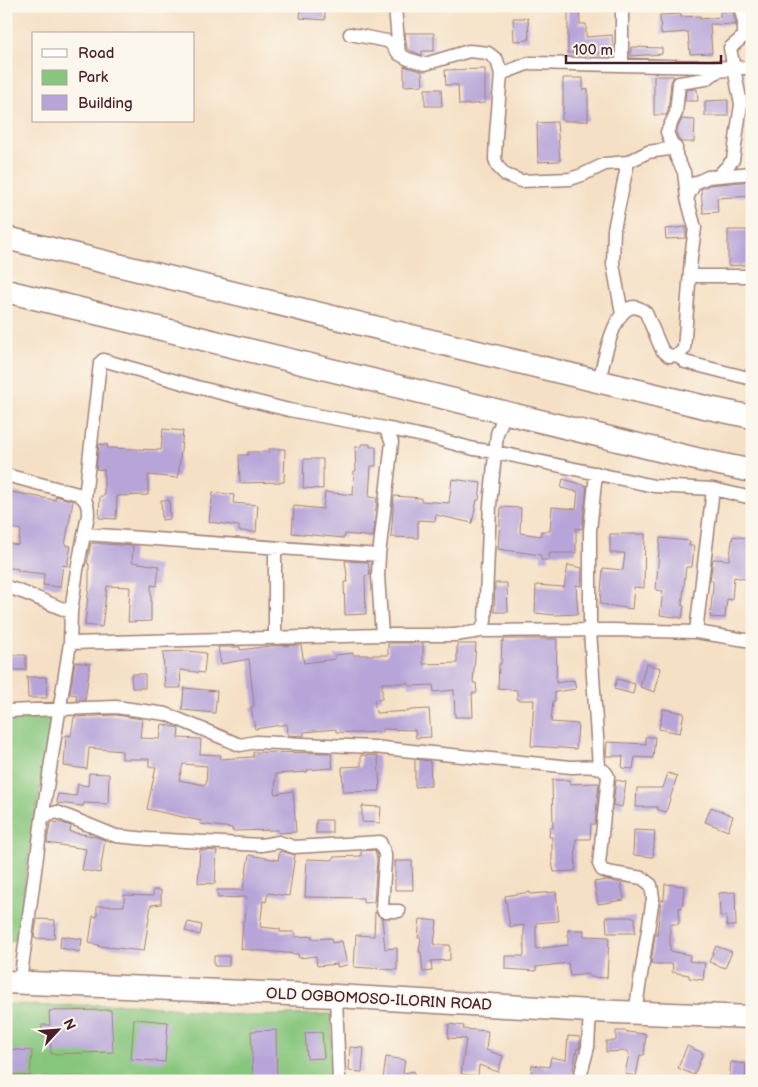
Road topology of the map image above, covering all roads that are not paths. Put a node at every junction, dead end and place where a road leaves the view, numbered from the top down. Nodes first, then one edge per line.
1 (395, 6) edge
2 (622, 6) edge
3 (740, 6) edge
4 (350, 34) dead end
5 (399, 54) junction
6 (622, 64) junction
7 (752, 68) edge
8 (735, 69) junction
9 (501, 74) junction
10 (676, 148) junction
11 (628, 162) junction
12 (752, 173) edge
13 (718, 176) junction
14 (687, 198) junction
15 (6, 238) edge
16 (690, 276) junction
17 (752, 276) edge
18 (6, 291) edge
19 (622, 314) junction
20 (678, 355) junction
21 (752, 379) edge
22 (599, 382) junction
23 (505, 413) junction
24 (752, 417) edge
25 (385, 428) junction
26 (404, 432) junction
27 (392, 442) junction
28 (496, 452) junction
29 (752, 471) edge
30 (596, 473) junction
31 (6, 475) edge
32 (713, 489) junction
33 (85, 498) junction
34 (752, 498) edge
35 (85, 534) junction
36 (275, 549) junction
37 (379, 555) junction
38 (6, 587) edge
39 (71, 612) junction
40 (590, 630) junction
41 (481, 631) junction
42 (696, 632) junction
43 (382, 634) junction
44 (275, 638) junction
45 (752, 641) edge
46 (70, 643) junction
47 (59, 710) junction
48 (6, 711) edge
49 (600, 767) junction
50 (42, 819) junction
51 (400, 911) dead end
52 (13, 982) edge
53 (336, 996) junction
54 (590, 1011) junction
55 (635, 1013) junction
56 (752, 1017) edge
57 (339, 1081) edge
58 (579, 1081) edge

1 - 5 street
2 - 6 street
3 - 8 street
4 - 5 street
5 - 9 street
6 - 8 street
6 - 9 street
7 - 8 street
8 - 10 street
8 - 13 street
9 - 11 street
10 - 11 street
10 - 14 street
11 - 19 street
12 - 13 street
13 - 14 street
14 - 16 street
15 - 22 highway
16 - 17 street
16 - 20 street
18 - 23 highway
19 - 20 street
19 - 22 street
20 - 21 street
22 - 24 highway
23 - 28 street
23 - 29 highway
25 - 26 street
25 - 27 street
25 - 33 street
26 - 27 street
26 - 28 street
27 - 37 street
28 - 30 street
28 - 41 street
30 - 32 street
30 - 40 street
31 - 33 street
32 - 34 street
32 - 42 street
33 - 35 street
35 - 36 street
35 - 39 street
36 - 37 street
36 - 44 street
37 - 43 street
38 - 39 street
39 - 46 street
40 - 41 street
40 - 42 street
40 - 49 street
41 - 43 street
42 - 45 street
43 - 44 street
44 - 46 street
46 - 47 street
47 - 48 street
47 - 49 street
47 - 50 street
49 - 55 street
50 - 51 street
50 - 52 street
52 - 53 highway, OLD OGBOMOSO-ILORIN ROAD
53 - 54 highway, OLD OGBOMOSO-ILORIN ROAD
53 - 57 street
54 - 55 highway, OLD OGBOMOSO-ILORIN ROAD
54 - 58 street
55 - 56 highway, OLD OGBOMOSO-ILORIN ROAD

